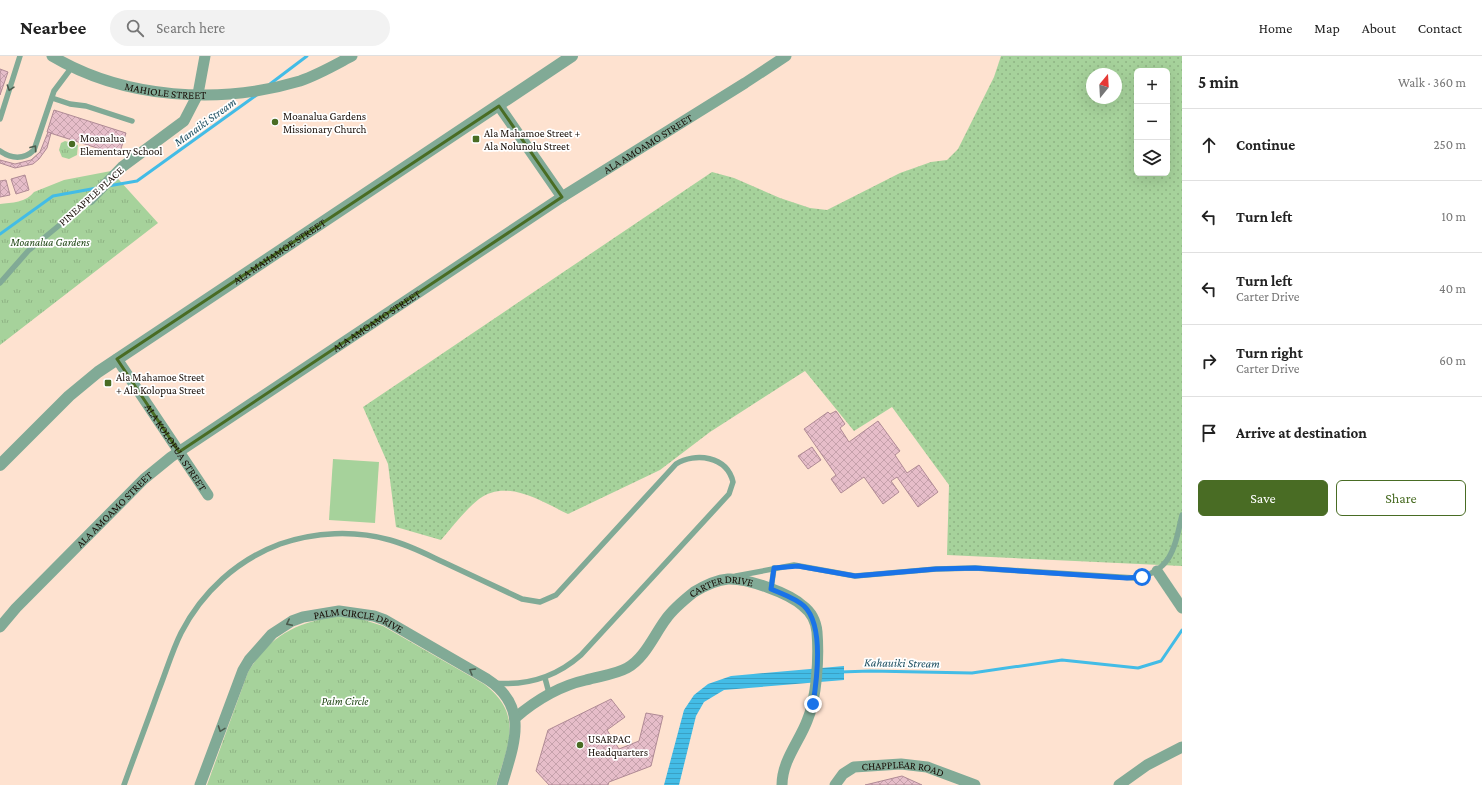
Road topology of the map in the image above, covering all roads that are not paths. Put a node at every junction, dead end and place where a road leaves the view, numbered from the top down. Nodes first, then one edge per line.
1 (20, 56) edge
2 (52, 56) edge
3 (205, 56) edge
4 (352, 56) edge
5 (572, 56) edge
6 (786, 56) edge
7 (72, 67) junction
8 (198, 94) junction
9 (52, 98) junction
10 (499, 106) junction
11 (0, 119) edge
12 (132, 121) dead end
13 (0, 151) edge
14 (562, 197) junction
15 (90, 200) joint
16 (0, 283) edge
17 (117, 359) junction
18 (179, 452) junction
19 (0, 465) edge
20 (208, 495) dead end
21 (1182, 515) edge
22 (774, 568) junction
23 (1157, 571) junction
24 (726, 579) junction
25 (771, 589) junction
26 (1182, 608) edge
27 (0, 627) edge
28 (545, 678) junction
29 (494, 683) junction
30 (549, 693) junction
31 (515, 718) junction
32 (1182, 747) edge
33 (124, 785) edge
34 (200, 785) edge
35 (502, 785) edge
36 (782, 785) edge
37 (835, 785) edge
38 (975, 785) edge
39 (1119, 785) edge

1 -> 11 lane
2 - 7 street, MAHIOLE STREET
3 - 8 street, PINEAPPLE PLACE
4 - 8 street, MAHIOLE STREET
5 - 10 street, ALA MAHAMOE STREET
6 - 14 street, ALA AMOAMO STREET
7 - 8 street, MAHIOLE STREET
7 - 9 lane
8 - 15 street, PINEAPPLE PLACE
9 - 12 lane
13 -> 9 lane
10 - 14 street
10 - 17 street, ALA MAHAMOE STREET
14 - 18 street, ALA AMOAMO STREET
15 - 16 lane, PINEAPPLE PLACE
17 - 18 street, ALA KOLOPUA STREET
17 - 19 street, ALA MAHAMOE STREET
18 - 20 street, ALA KOLOPUA STREET
18 - 27 street, ALA AMOAMO STREET
21 - 23 lane
22 - 23 lane
22 - 24 lane
22 - 25 lane
23 - 26 street
24 - 25 street, CARTER DRIVE
24 - 30 street, CARTER DRIVE
25 - 36 street, CARTER DRIVE
28 - 29 lane
28 - 30 lane
28 - 33 lane
29 - 31 street, PALM CIRCLE DRIVE
29 -> 34 street, PALM CIRCLE DRIVE
30 - 31 street, CARTER DRIVE
31 - 35 street, PALM CIRCLE DRIVE
32 - 39 street
37 - 38 street, CHAPPLEAR ROAD

